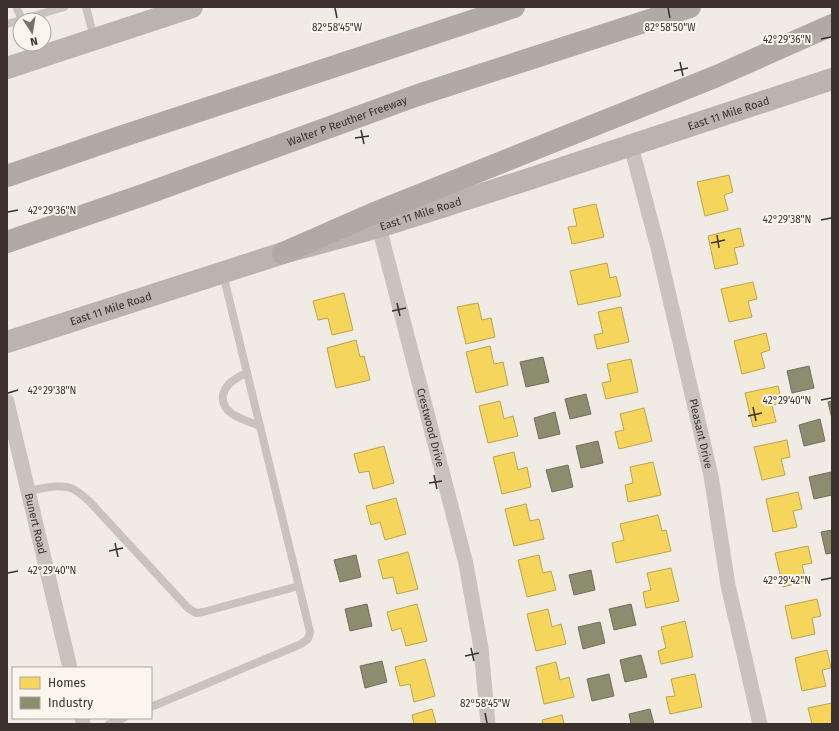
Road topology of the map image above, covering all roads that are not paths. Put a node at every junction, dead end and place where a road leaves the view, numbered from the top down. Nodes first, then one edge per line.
1 (64, 7) edge
2 (86, 7) edge
3 (192, 7) edge
4 (514, 7) edge
5 (690, 7) edge
6 (17, 9) dead end
7 (40, 10) edge
8 (18, 12) edge
9 (832, 25) edge
10 (94, 39) junction
11 (7, 68) edge
12 (832, 79) edge
13 (631, 146) junction
14 (7, 176) edge
15 (379, 227) junction
16 (7, 242) edge
17 (283, 253) junction
18 (223, 272) junction
19 (7, 342) edge
20 (247, 372) junction
21 (7, 402) edge
22 (260, 426) junction
23 (12, 444) edge
24 (28, 491) junction
25 (299, 586) junction
26 (70, 667) edge
27 (152, 707) edge
28 (122, 719) edge
29 (109, 724) edge
30 (488, 724) edge
31 (760, 724) edge

1 - 7 lane
2 - 10 lane
3 - 10 main road
4 - 14 highway
5 - 16 highway, Walter P Reuther Freeway
6 - 8 lane
9 - 17 highway
10 - 11 main road
12 - 13 main road, East 11 Mile Road
13 - 15 main road, East 11 Mile Road
13 - 31 street, Pleasant Drive
15 - 17 main road, East 11 Mile Road
15 - 30 street, Crestwood Drive
17 - 18 main road, East 11 Mile Road
18 - 19 main road, East 11 Mile Road
18 - 20 lane
20 - 22 lane
20 - 22 lane
21 - 23 street, Bunert Road
22 - 25 lane
23 - 24 street, Bunert Road
24 - 25 lane
24 - 26 street, Bunert Road
25 - 27 lane
28 - 29 lane

